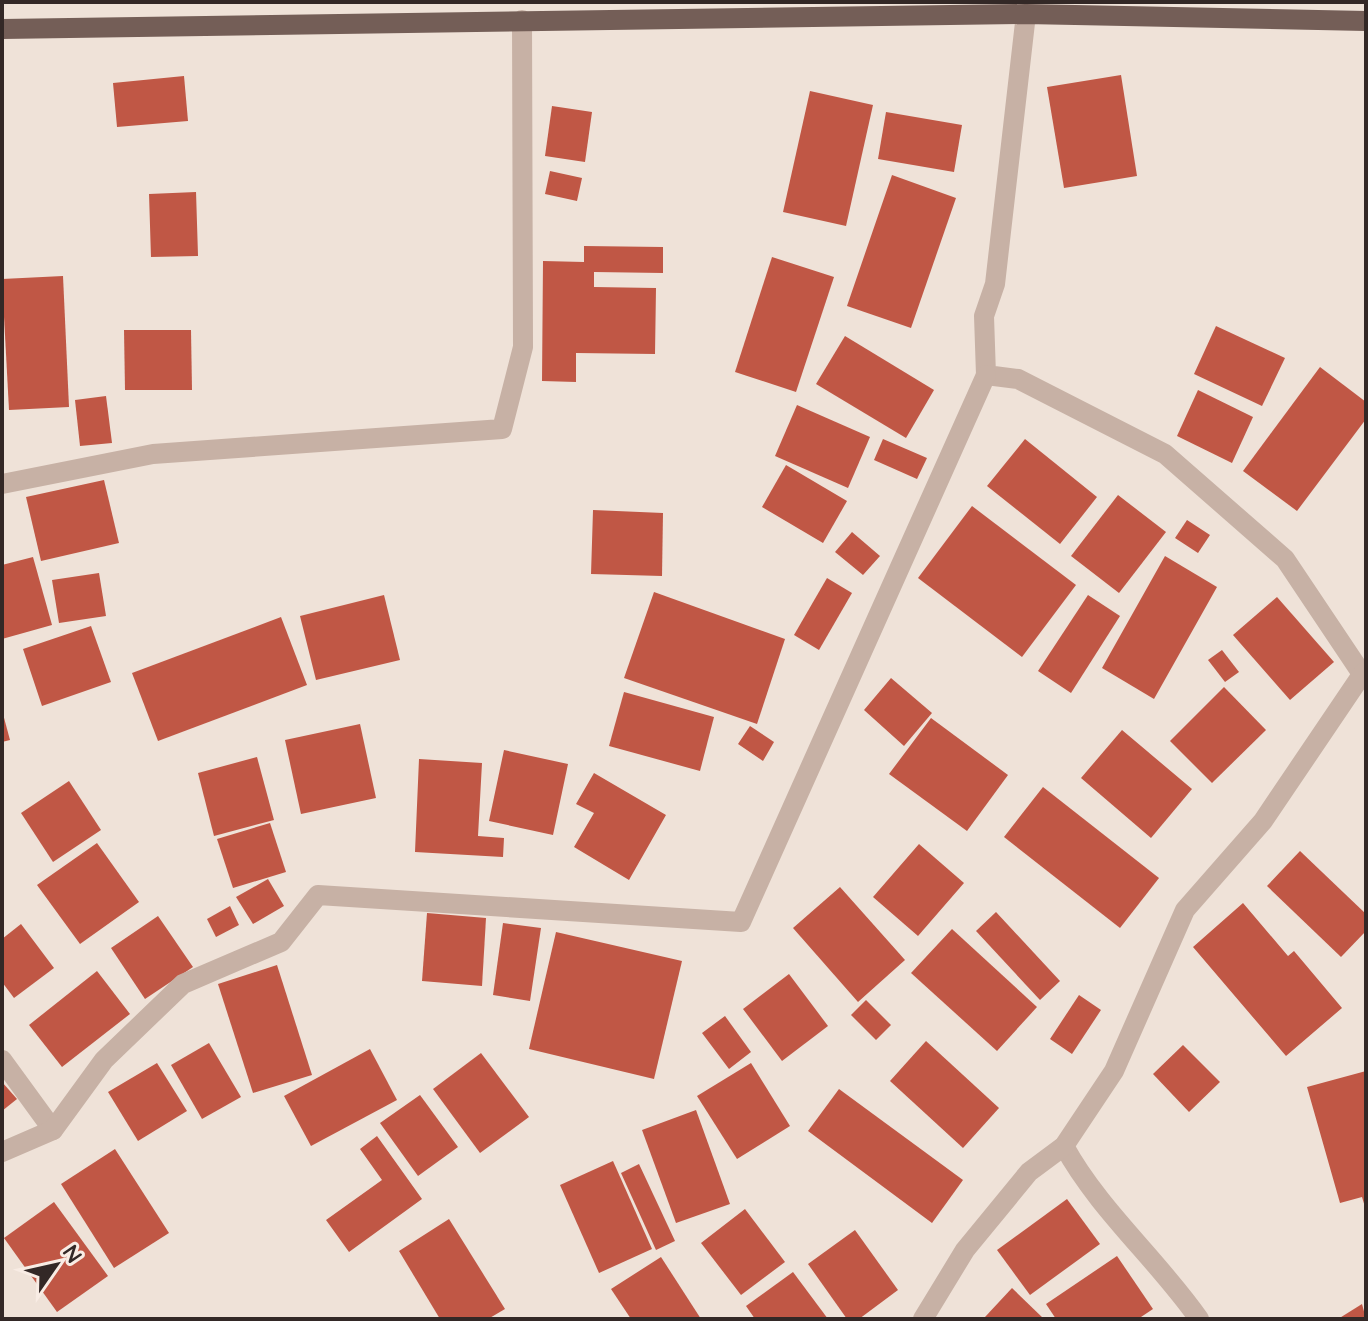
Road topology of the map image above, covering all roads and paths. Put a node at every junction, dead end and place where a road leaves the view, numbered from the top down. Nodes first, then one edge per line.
1 (1026, 14) junction
2 (522, 20) junction
3 (1366, 21) edge
4 (2, 29) edge
5 (986, 375) junction
6 (2, 484) edge
7 (1365, 676) edge
8 (2, 1060) edge
9 (53, 1130) junction
10 (1064, 1146) junction
11 (2, 1152) edge
12 (923, 1319) edge
13 (1199, 1319) edge

1 - 2 main road
1 - 3 main road
1 - 5 street
2 - 4 main road
2 - 6 street
5 - 7 street
5 - 9 street
7 - 10 street
8 - 9 street
9 - 11 street
10 - 12 street
10 - 13 street

